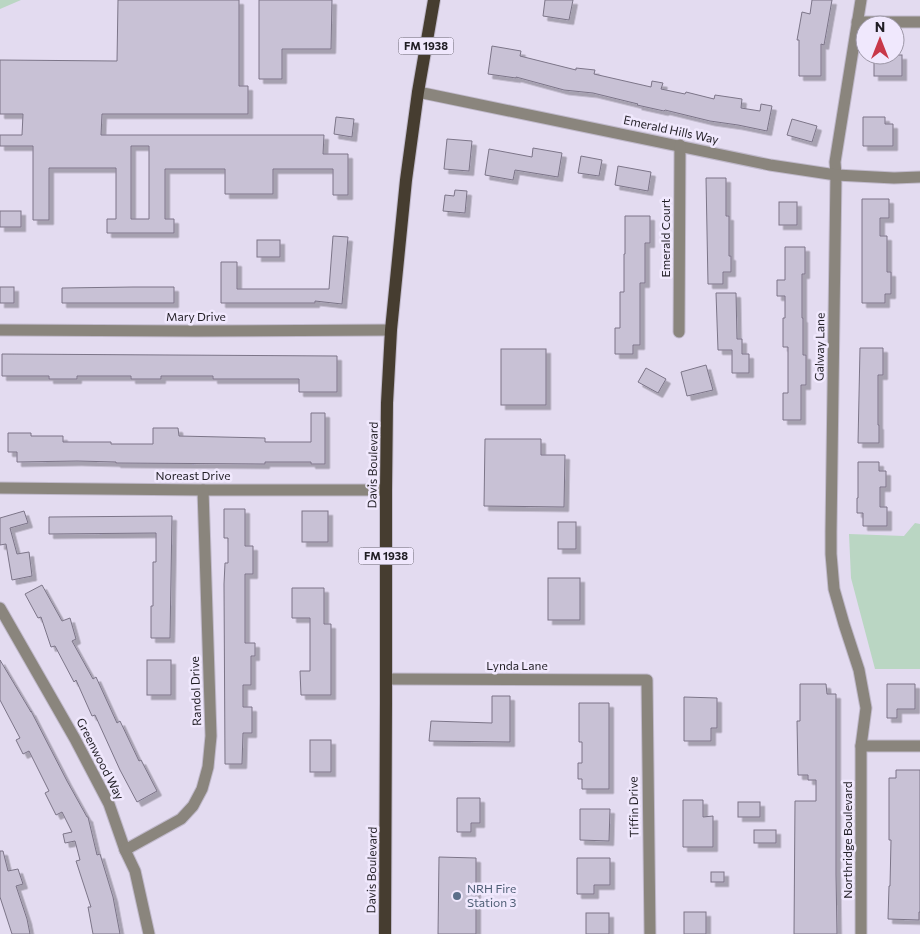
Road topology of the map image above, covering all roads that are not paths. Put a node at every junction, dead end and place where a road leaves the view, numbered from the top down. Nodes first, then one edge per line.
1 (434, 0) edge
2 (861, 0) edge
3 (858, 15) edge
4 (905, 22) edge
5 (920, 22) edge
6 (855, 35) edge
7 (418, 92) junction
8 (680, 145) junction
9 (836, 175) junction
10 (920, 178) edge
11 (0, 330) edge
12 (391, 330) junction
13 (678, 332) dead end
14 (0, 488) edge
15 (203, 490) junction
16 (386, 490) junction
17 (0, 608) edge
18 (386, 679) junction
19 (647, 680) joint
20 (861, 746) junction
21 (920, 746) edge
22 (126, 850) junction
23 (149, 934) edge
24 (385, 934) edge
25 (650, 934) edge
26 (861, 934) edge

1 - 7 main road, Davis Boulevard / FM 1938
2 - 3 street, Galway Lane
4 - 5 street
6 - 9 street, Galway Lane
7 - 8 street, Emerald Hills Way
7 - 12 main road, Davis Boulevard / FM 1938
8 - 9 street, Emerald Hills Way
8 - 13 street, Emerald Court
9 - 10 street, Emerald Hills Way
9 - 20 street, Galway Lane
11 - 12 street, Mary Drive
12 - 16 main road, Davis Boulevard / FM 1938
14 - 15 street, Noreast Drive
15 - 16 street, Noreast Drive
15 - 22 street, Randol Drive
16 - 18 main road, Davis Boulevard / FM 1938
17 - 22 street, Greenwood Way
18 - 19 street, Lynda Lane
18 - 24 main road, Davis Boulevard / FM 1938
19 - 25 street, Tiffin Drive
20 - 21 street
20 - 26 street, Northridge Boulevard
22 - 23 street, Greenwood Way

